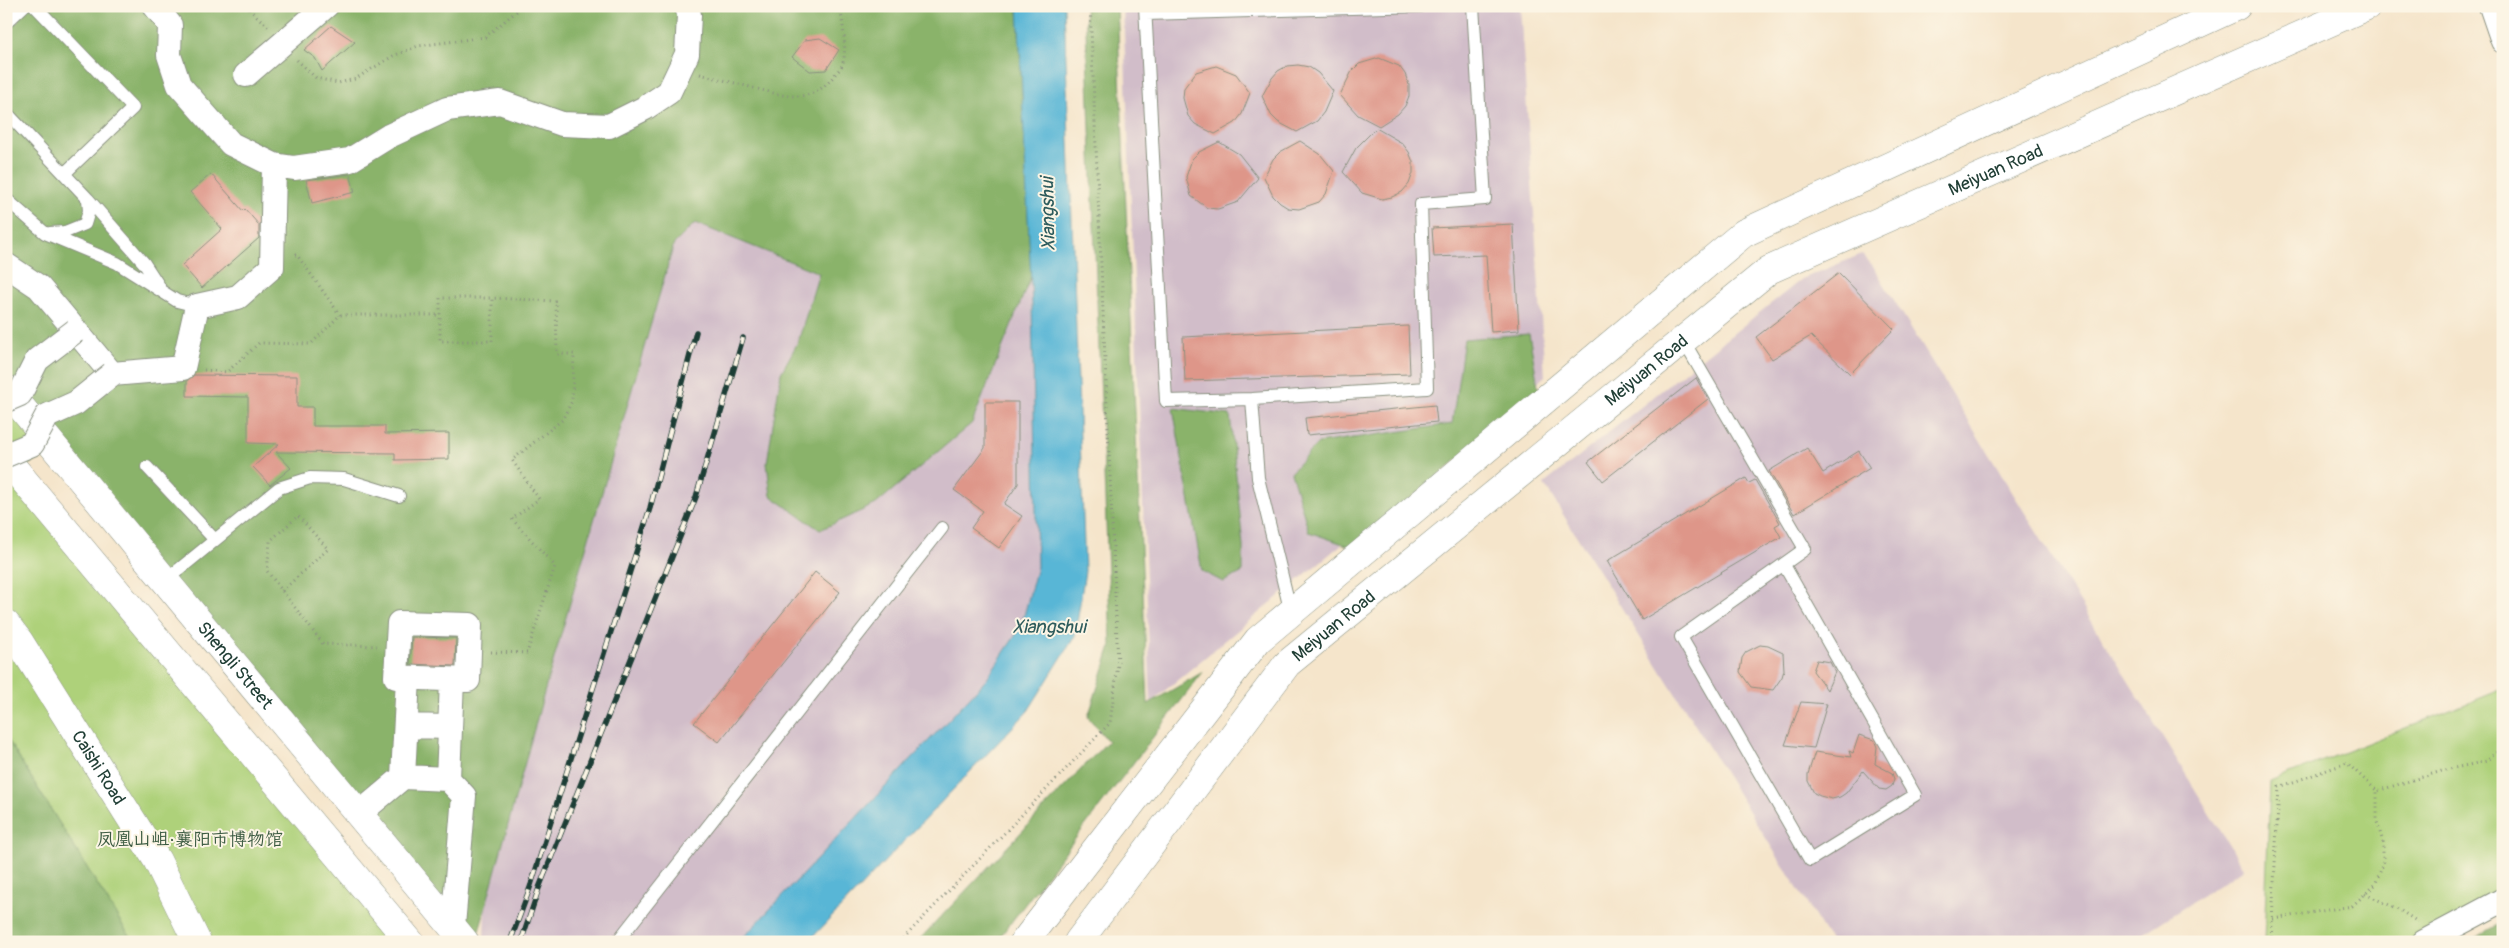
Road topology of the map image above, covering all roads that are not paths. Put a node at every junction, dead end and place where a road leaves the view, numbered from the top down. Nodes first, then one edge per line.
1 (24, 6) edge
2 (35, 6) edge
3 (155, 6) edge
4 (326, 6) edge
5 (687, 6) edge
6 (1420, 6) edge
7 (1473, 6) edge
8 (2237, 6) edge
9 (2367, 6) edge
10 (2491, 6) edge
11 (1146, 10) edge
12 (6, 23) edge
13 (2503, 41) edge
14 (246, 75) dead end
15 (6, 112) edge
16 (274, 165) junction
17 (64, 173) junction
18 (88, 199) junction
19 (6, 200) edge
20 (45, 233) junction
21 (6, 265) edge
22 (163, 291) junction
23 (197, 306) junction
24 (75, 331) junction
25 (1683, 340) junction
26 (112, 374) junction
27 (6, 389) edge
28 (1252, 399) junction
29 (6, 400) edge
30 (6, 457) edge
31 (147, 467) dead end
32 (399, 496) dead end
33 (942, 528) dead end
34 (215, 540) junction
35 (1784, 565) junction
36 (166, 580) junction
37 (1291, 612) junction
38 (6, 624) edge
39 (408, 678) junction
40 (452, 680) junction
41 (406, 726) junction
42 (450, 727) junction
43 (404, 776) junction
44 (448, 779) junction
45 (360, 813) junction
46 (2503, 900) edge
47 (459, 934) edge
48 (2427, 940) edge
49 (197, 942) edge
50 (410, 942) edge
51 (617, 942) edge
52 (1024, 942) edge
53 (1078, 942) edge

1 - 12 lane
2 - 17 lane
3 - 16 street
4 - 14 street
5 - 16 street
6 - 11 lane
7 - 28 lane
8 - 37 main road, Meiyuan Road
9 - 25 main road, Meiyuan Road
10 - 13 street
11 - 28 lane
15 - 17 lane
16 - 23 street
17 - 18 lane
18 - 20 lane
18 - 22 lane
19 - 20 lane
20 - 22 lane
21 - 24 street
22 - 23 lane
23 - 26 street
24 - 26 street
24 - 29 street, bridge
25 - 35 lane
25 - 53 main road, Meiyuan Road
26 - 30 street, bridge
27 - 36 main road, Shengli Street
28 - 37 lane
30 - 50 main road
31 - 34 lane
32 - 34 lane
33 - 51 lane
34 - 36 lane
35 - 35 lane
36 - 45 main road, Shengli Street
37 - 52 main road, Meiyuan Road
38 - 49 main road, Caishi Road
39 - 40 street
39 - 40 street
39 - 41 street
40 - 42 street
41 - 42 street
41 - 43 street
42 - 44 street
43 - 44 street
43 - 45 street
44 - 47 street
45 - 47 main road, Shengli Street
46 - 48 street

